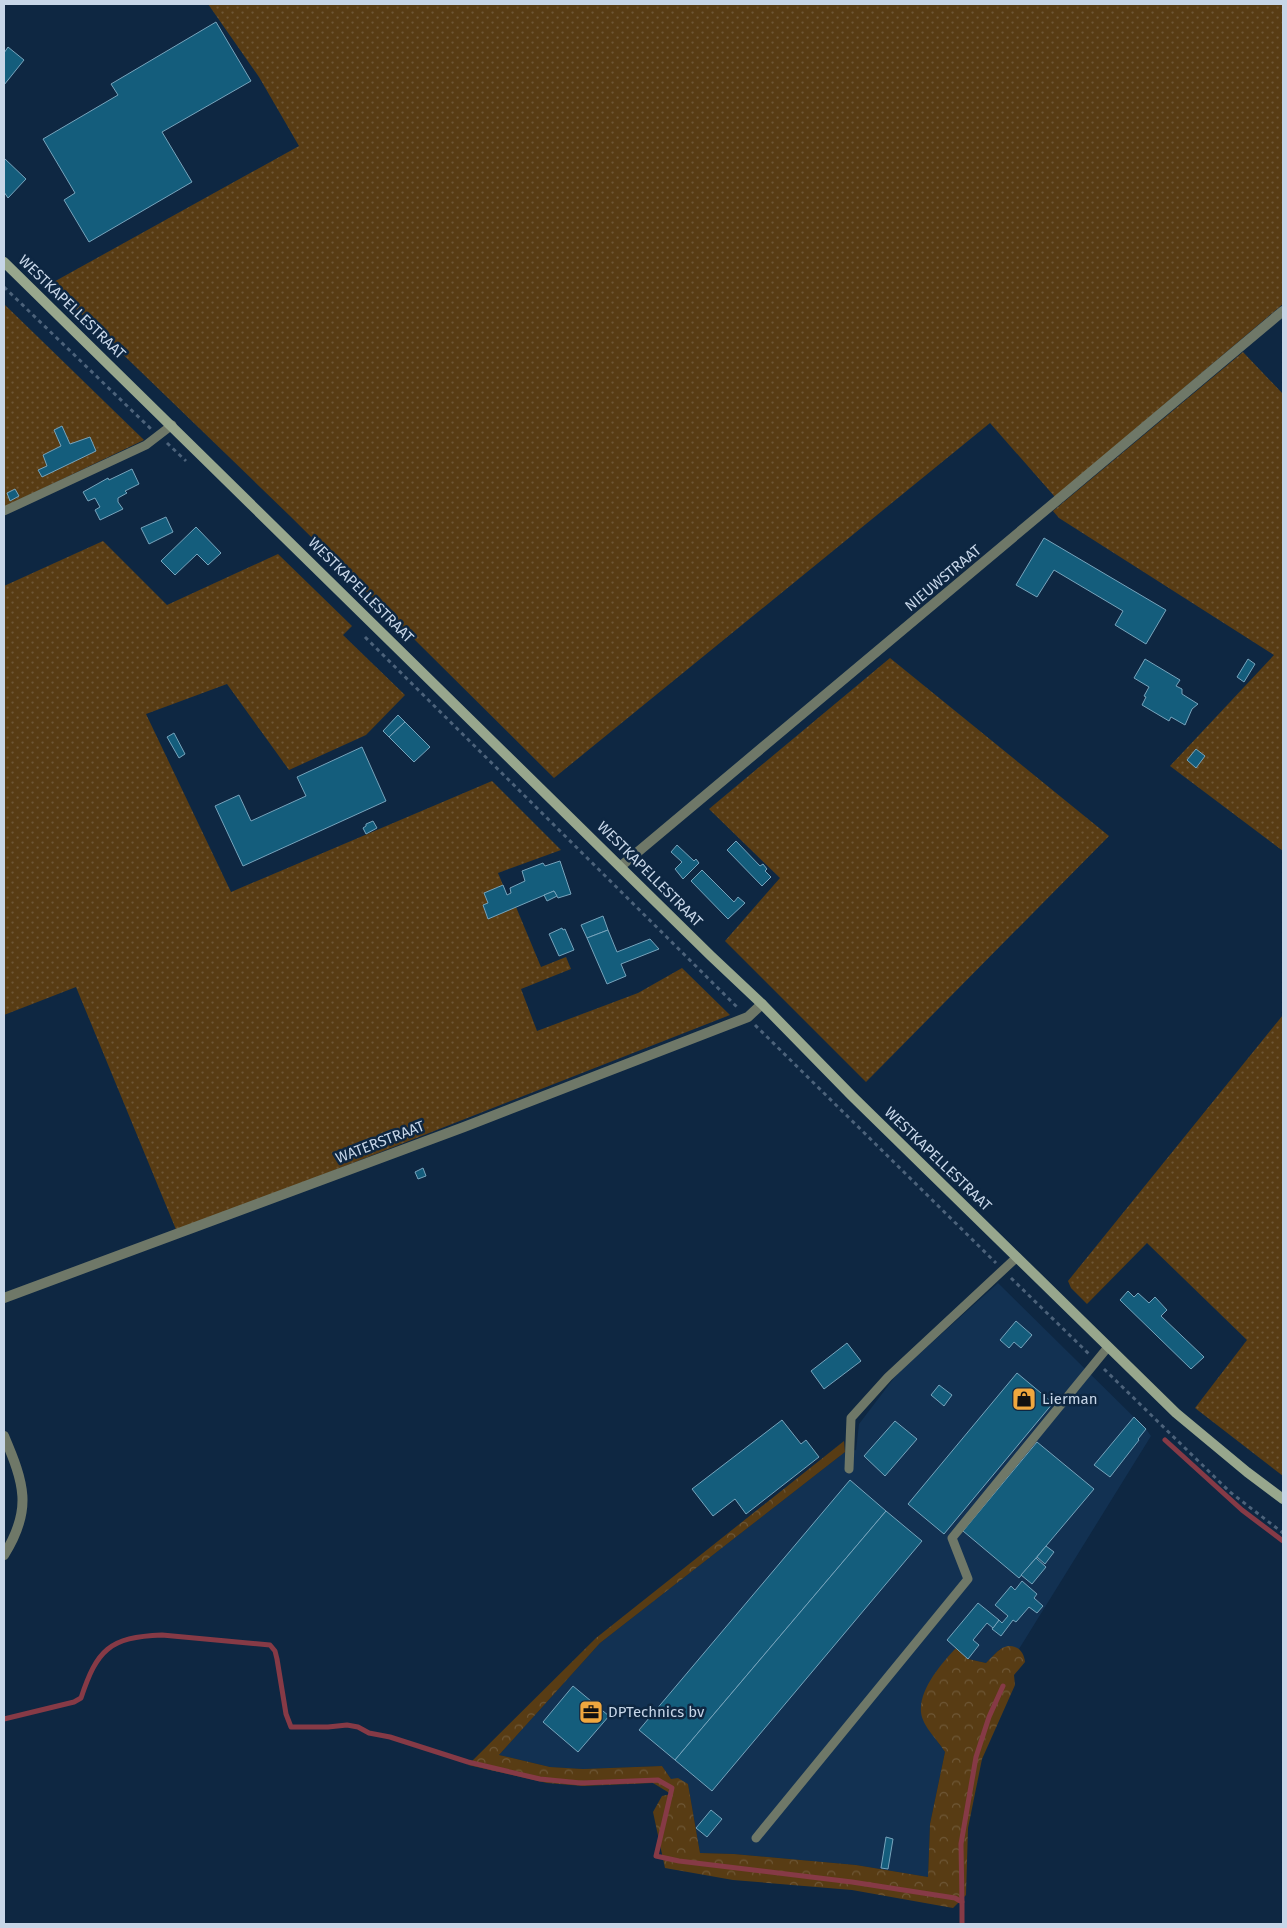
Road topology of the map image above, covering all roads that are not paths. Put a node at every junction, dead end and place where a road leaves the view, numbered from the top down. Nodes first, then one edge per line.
1 (4, 262) edge
2 (1283, 311) edge
3 (172, 425) junction
4 (4, 511) edge
5 (621, 866) junction
6 (762, 1004) junction
7 (1017, 1257) junction
8 (4, 1298) edge
9 (1108, 1347) junction
10 (4, 1436) edge
11 (849, 1469) dead end
12 (1283, 1499) edge
13 (4, 1555) edge
14 (756, 1838) dead end

1 - 3 street, WESTKAPELLESTRAAT
2 - 5 street, NIEUWSTRAAT
3 - 4 lane
3 - 5 street, WESTKAPELLESTRAAT
5 - 6 street, WESTKAPELLESTRAAT
6 - 7 street, WESTKAPELLESTRAAT
6 - 8 street, WATERSTRAAT
7 - 9 street, WESTKAPELLESTRAAT
7 - 11 lane
9 - 12 street, WESTKAPELLESTRAAT
9 - 14 lane
10 - 13 street

